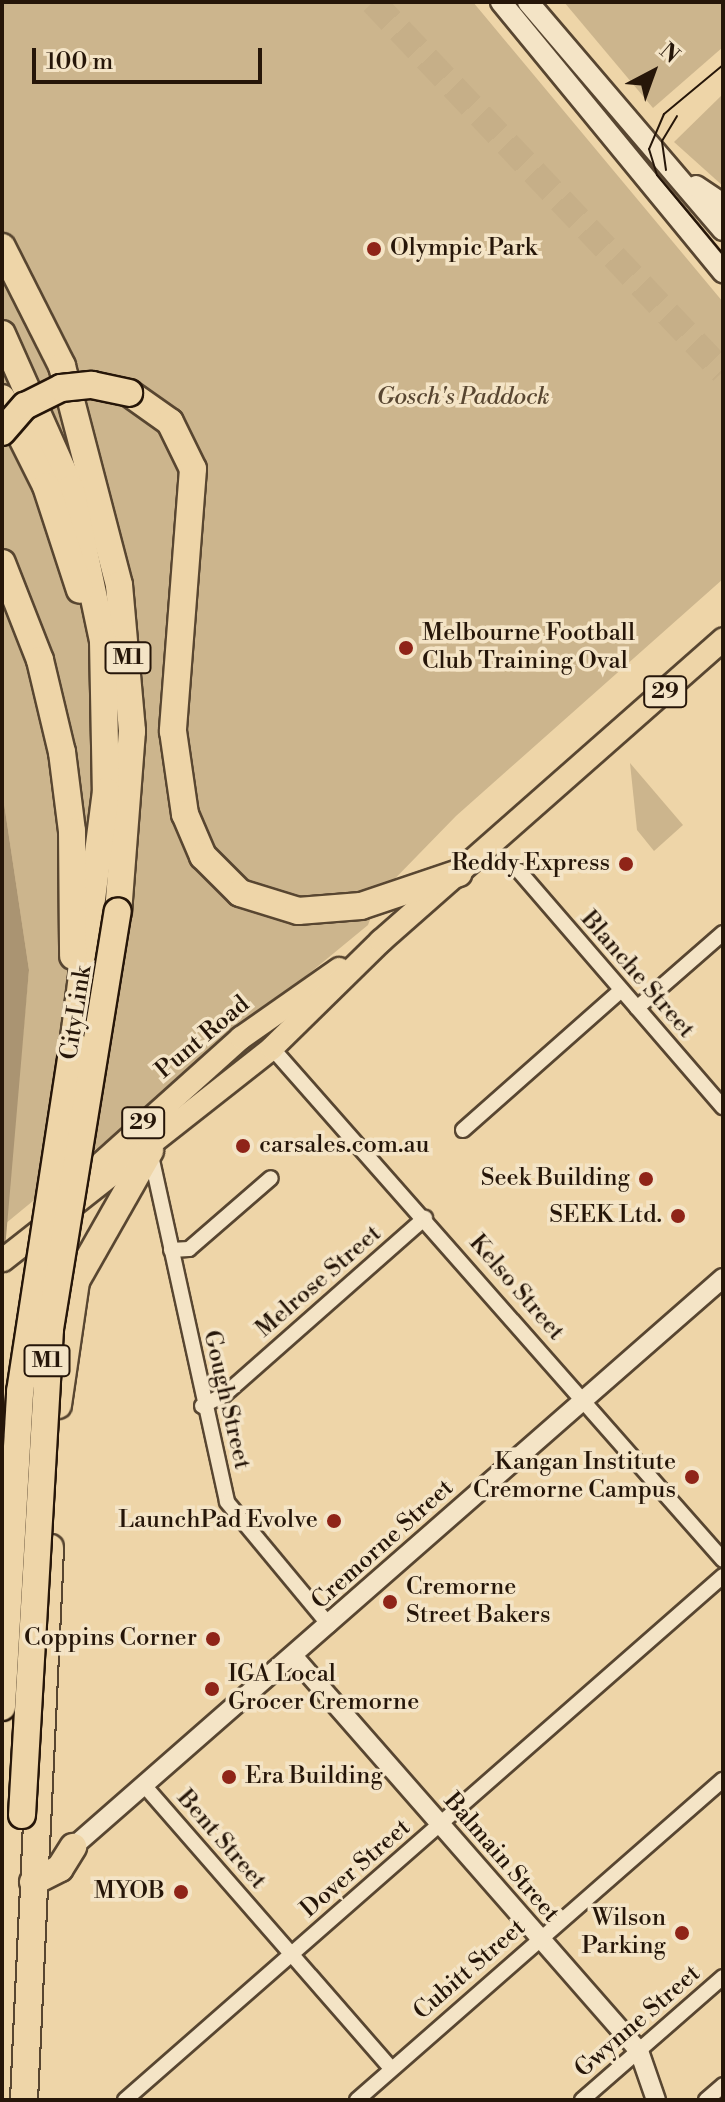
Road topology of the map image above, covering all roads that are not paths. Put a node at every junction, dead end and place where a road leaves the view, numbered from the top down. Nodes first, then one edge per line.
1 (501, 2) edge
2 (528, 2) edge
3 (679, 174) junction
4 (647, 178) junction
5 (723, 204) edge
6 (723, 231) edge
7 (2, 247) edge
8 (717, 265) edge
9 (2, 334) edge
10 (2, 398) edge
11 (2, 432) edge
12 (2, 563) edge
13 (723, 640) edge
14 (109, 727) junction
15 (519, 871) dead end
16 (459, 873) junction
17 (95, 907) junction
18 (723, 933) edge
19 (381, 941) junction
20 (621, 990) junction
21 (637, 1008) junction
22 (272, 1048) junction
23 (723, 1107) edge
24 (463, 1130) dead end
25 (150, 1151) junction
26 (271, 1178) dead end
27 (425, 1218) junction
28 (171, 1250) junction
29 (12, 1253) edge
30 (723, 1278) edge
31 (582, 1400) junction
32 (202, 1406) junction
33 (723, 1560) edge
34 (723, 1576) edge
35 (329, 1625) junction
36 (294, 1657) junction
37 (2, 1707) edge
38 (723, 1780) edge
39 (143, 1784) junction
40 (440, 1825) junction
41 (73, 1847) joint
42 (33, 1882) junction
43 (539, 1939) junction
44 (291, 1954) junction
45 (723, 1977) edge
46 (639, 2051) junction
47 (392, 2069) junction
48 (723, 2085) edge
49 (24, 2100) edge
50 (125, 2100) edge
51 (357, 2100) edge
52 (582, 2100) edge
53 (656, 2100) edge
54 (706, 2100) edge

1 - 4 main road
2 - 3 main road
3 - 5 main road
3 - 6 main road
4 - 6 main road
4 - 8 main road
6 - 8 main road
7 - 17 highway, M1
9 - 14 highway, M1
10 - 14 highway
11 - 16 highway, bridge
12 - 17 highway
13 - 16 highway, Punt Road / 29
14 - 17 highway, M1
15 - 20 street, Blanche Street
16 - 19 highway, Punt Road / 29
17 - 37 highway, CityLink / M1, bridge
17 - 49 highway, M1, bridge
18 - 21 street
19 - 22 highway, Punt Road / 29
19 - 29 highway, Punt Road / 29
20 - 21 street, Blanche Street
20 - 24 street
21 - 23 street, Blanche Street
22 - 25 highway, Punt Road / 29
22 - 27 street, Kelso Street
25 - 28 street, Gough Street
25 - 29 highway, Punt Road / 29
25 - 42 highway
26 - 28 street
27 - 31 street, Kelso Street
27 - 32 street, Melrose Street
28 - 32 street, Gough Street
30 - 31 street, Cremorne Street
31 - 33 street, Kelso Street
31 - 35 street, Cremorne Street
32 - 35 street, Gough Street
34 - 40 street, Dover Street
35 - 36 street, Cremorne Street
36 - 39 street, Cremorne Street
36 - 40 street, Balmain Street
38 - 43 street, Cubitt Street
39 - 41 street, Cremorne Street
39 - 44 street, Bent Street
40 - 43 street, Balmain Street
40 - 44 street, Dover Street
41 - 42 highway
42 - 49 highway
43 - 46 street, Balmain Street
43 - 47 street, Cubitt Street
44 - 47 street, Bent Street
44 - 50 street, Dover Street
45 - 46 street, Gwynne Street
46 - 52 street, Gwynne Street
46 - 53 street, Balmain Street
47 - 51 street, Cubitt Street
48 - 54 street

